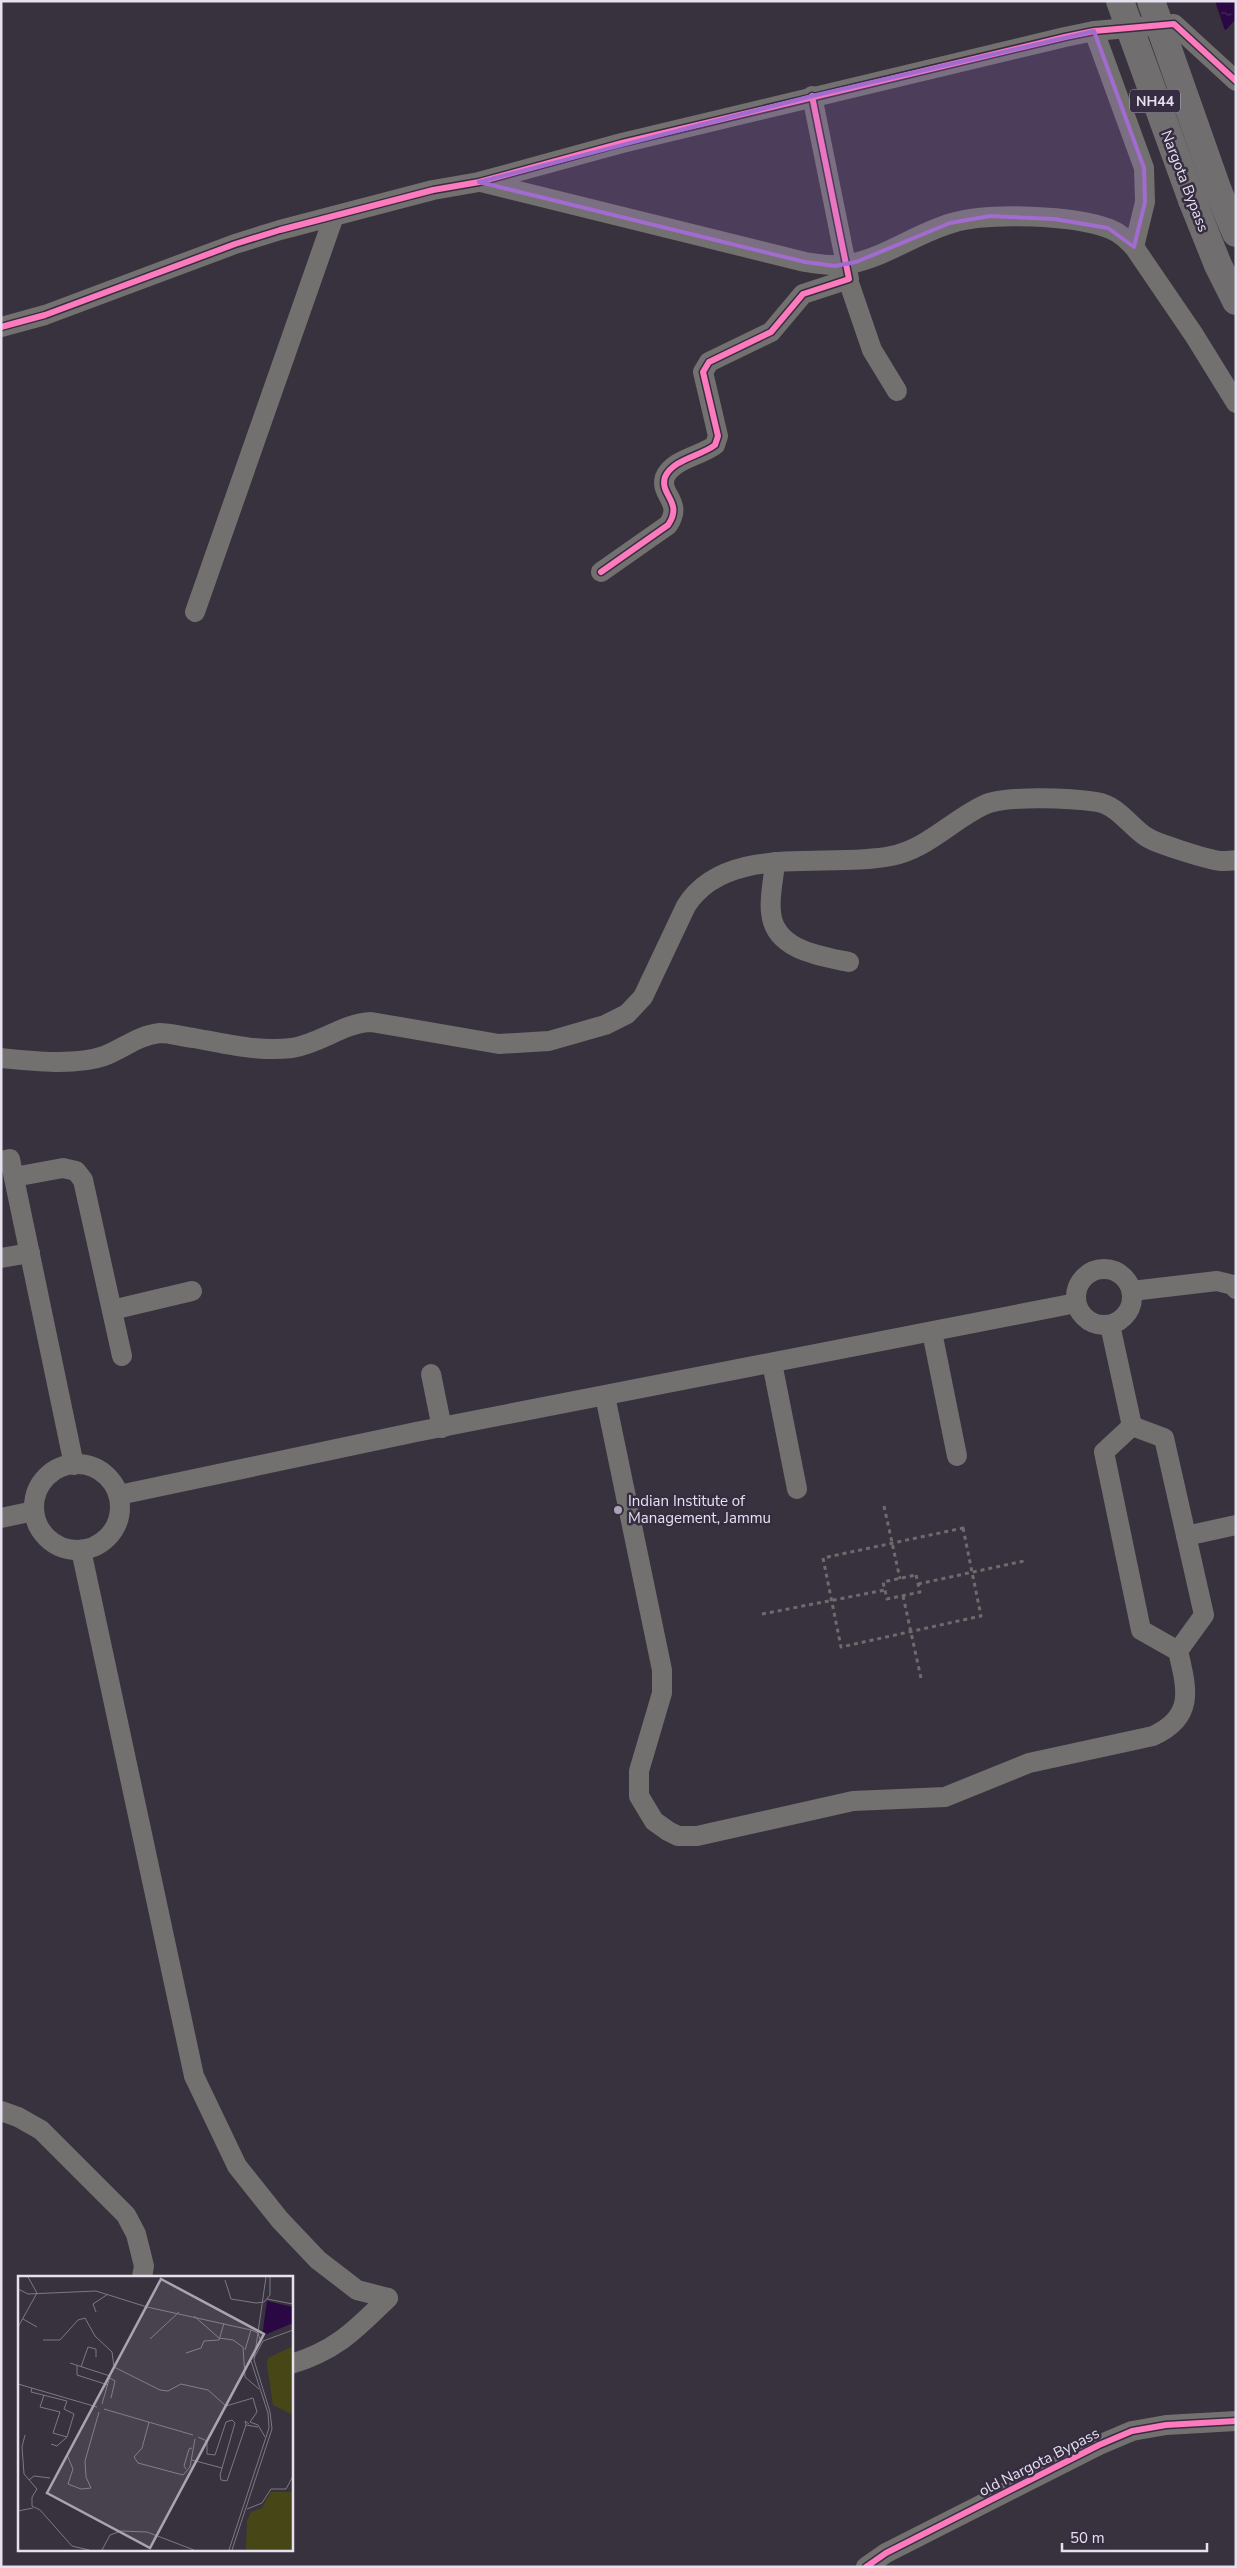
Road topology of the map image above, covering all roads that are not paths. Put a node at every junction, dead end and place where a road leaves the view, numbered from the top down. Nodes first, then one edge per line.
1 (1120, 1) edge
2 (1151, 1) edge
3 (1094, 31) junction
4 (1236, 81) edge
5 (812, 96) junction
6 (479, 182) junction
7 (334, 216) junction
8 (1236, 233) edge
9 (1134, 247) junction
10 (846, 273) junction
11 (1236, 301) edge
12 (1, 327) edge
13 (897, 391) dead end
14 (1236, 403) edge
15 (601, 572) dead end
16 (195, 612) dead end
17 (1236, 860) edge
18 (775, 862) junction
19 (849, 962) dead end
20 (1, 1058) edge
21 (1, 1161) edge
22 (14, 1177) junction
23 (30, 1253) junction
24 (1, 1258) edge
25 (1236, 1289) edge
26 (192, 1291) dead end
27 (1132, 1291) junction
28 (1076, 1303) junction
29 (112, 1310) junction
30 (1110, 1325) junction
31 (932, 1332) junction
32 (122, 1356) dead end
33 (772, 1363) junction
34 (430, 1374) dead end
35 (604, 1396) junction
36 (1132, 1426) junction
37 (442, 1428) junction
38 (957, 1456) dead end
39 (74, 1464) junction
40 (797, 1489) dead end
41 (118, 1495) junction
42 (34, 1511) junction
43 (1, 1518) edge
44 (1236, 1525) edge
45 (1186, 1536) junction
46 (81, 1550) junction
47 (1178, 1651) junction
48 (1, 2112) edge
49 (142, 2276) edge
50 (292, 2364) edge
51 (1236, 2422) edge
52 (866, 2567) edge

1 - 11 highway, Nargota Bypass / NH44, bridge
2 - 8 highway, Nargota Bypass / NH44, bridge
3 - 4 street
3 - 5 street
3 - 9 street
5 - 6 street
5 - 10 street
6 - 7 street
6 - 10 street
7 - 12 street
7 - 16 street
9 - 10 street
9 - 14 street
10 - 13 street
10 - 15 street
17 - 18 street
18 - 19 street
18 - 20 street
21 - 22 street
22 - 23 street
22 - 29 street
23 - 24 street
23 - 39 street
25 - 27 street
26 - 29 street
27 - 28 street
27 - 30 street
28 - 30 street
28 - 31 street
29 - 32 street
30 - 36 street
31 - 33 street
31 - 38 street
33 - 35 street
33 - 40 street
34 - 37 street
35 - 37 street
35 - 47 street
36 - 45 street
36 - 47 street
37 - 41 street
39 - 41 street
39 - 42 street
41 - 46 street
42 - 43 street
42 - 46 street
44 - 45 street
45 - 47 street
46 - 50 street
48 - 49 street
51 - 52 street, old Nargota Bypass

